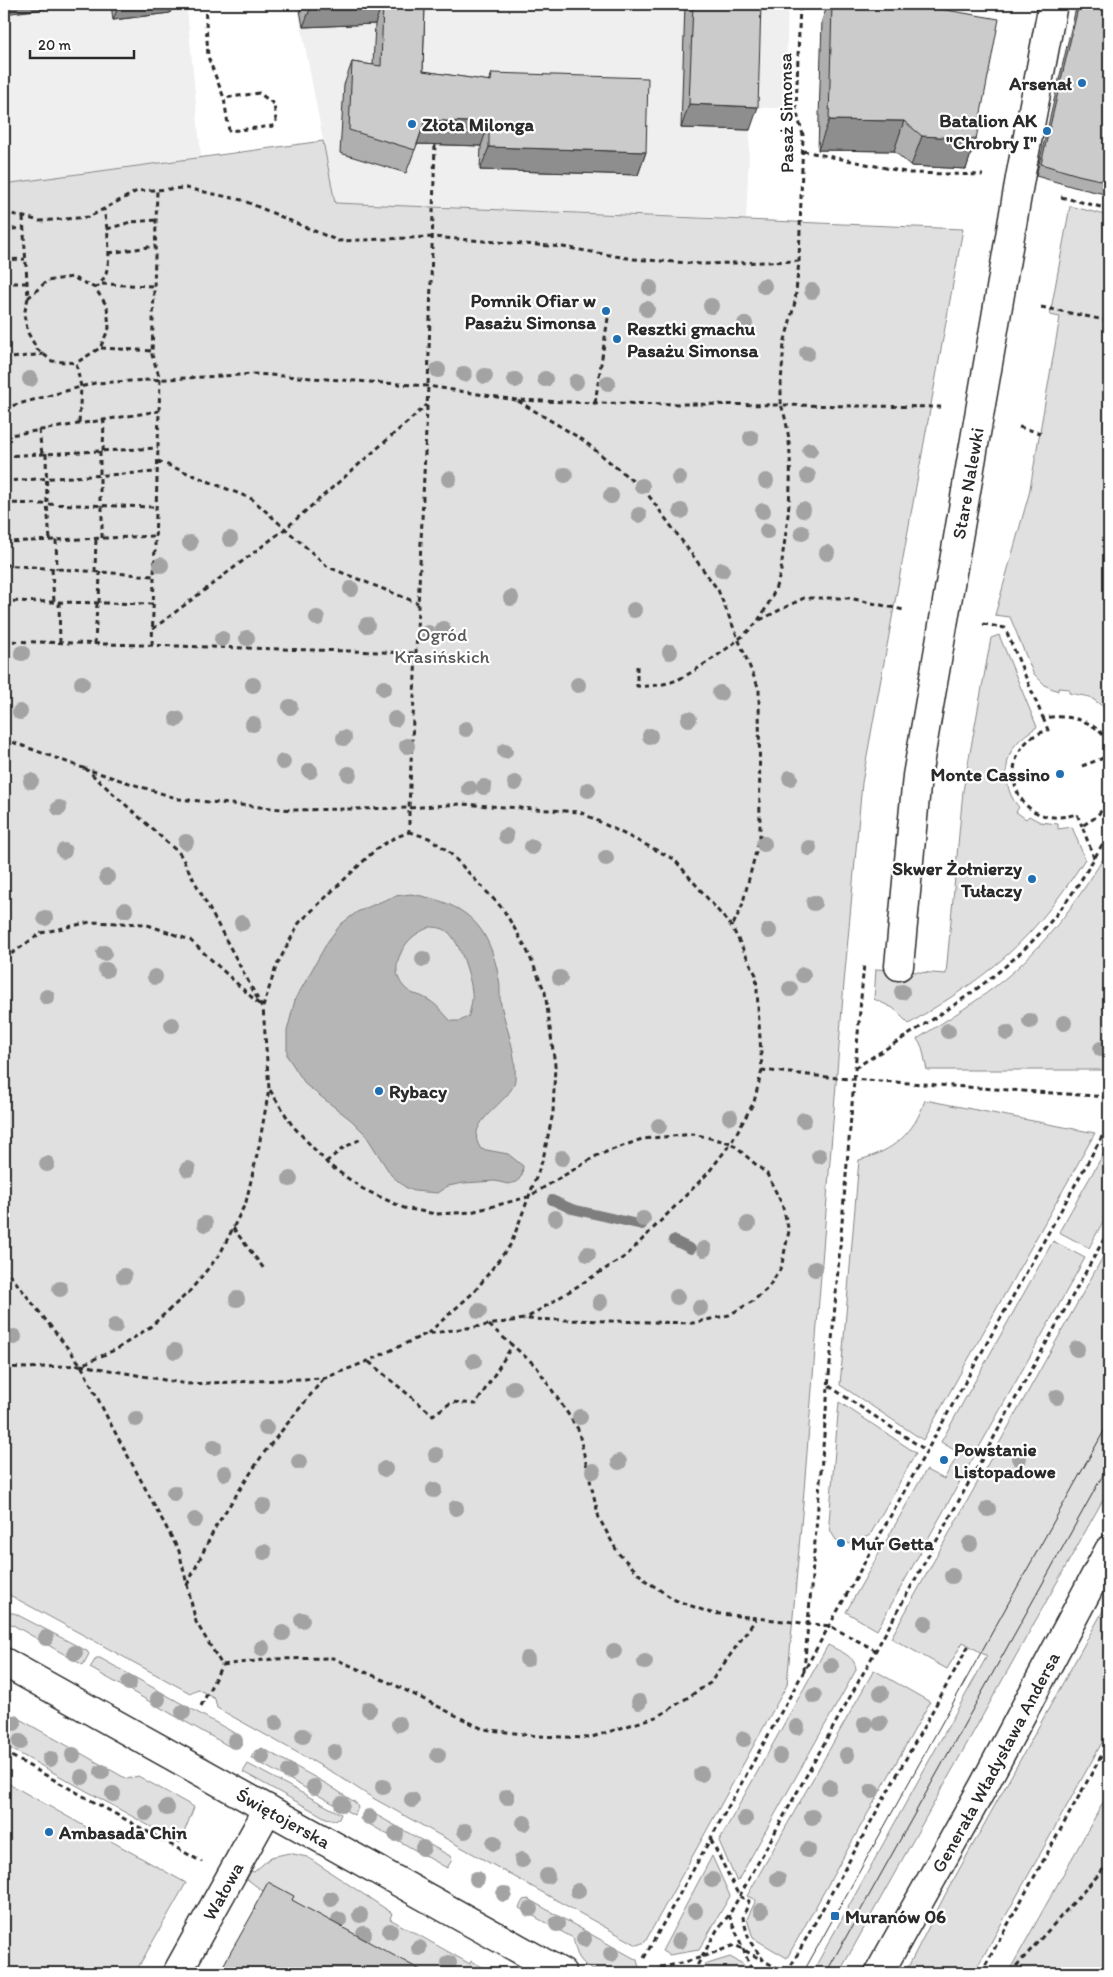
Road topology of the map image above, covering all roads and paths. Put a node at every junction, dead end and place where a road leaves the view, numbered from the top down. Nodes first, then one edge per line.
1 (204, 4) edge
2 (800, 4) edge
3 (1053, 4) edge
4 (224, 98) junction
5 (435, 144) edge
6 (803, 151) junction
7 (983, 175) dead end
8 (157, 190) junction
9 (1061, 197) dead end
10 (104, 209) junction
11 (1109, 209) edge
12 (4, 212) edge
13 (23, 217) junction
14 (156, 220) junction
15 (24, 228) junction
16 (107, 229) junction
17 (4, 230) edge
18 (432, 237) junction
19 (155, 246) junction
20 (110, 252) junction
21 (25, 259) junction
22 (4, 260) edge
23 (799, 261) junction
24 (27, 282) junction
25 (4, 283) edge
26 (102, 284) junction
27 (154, 286) junction
28 (96, 288) junction
29 (28, 298) junction
30 (1041, 307) dead end
31 (608, 318) dead end
32 (1109, 321) edge
33 (100, 348) junction
34 (152, 351) junction
35 (44, 354) junction
36 (4, 359) edge
37 (76, 364) junction
38 (160, 379) junction
39 (428, 386) junction
40 (81, 387) junction
41 (516, 400) junction
42 (595, 403) junction
43 (427, 404) junction
44 (781, 405) junction
45 (941, 407) dead end
46 (4, 408) edge
47 (159, 411) junction
48 (104, 420) junction
49 (79, 424) junction
50 (1019, 427) dead end
51 (40, 430) junction
52 (1041, 433) dead end
53 (4, 436) edge
54 (158, 448) junction
55 (101, 451) junction
56 (44, 454) junction
57 (4, 456) edge
58 (158, 461) junction
59 (157, 472) junction
60 (99, 475) junction
61 (47, 478) junction
62 (4, 481) edge
63 (4, 503) edge
64 (47, 504) junction
65 (101, 506) junction
66 (156, 507) junction
67 (285, 529) junction
68 (156, 536) junction
69 (96, 538) junction
70 (102, 538) junction
71 (50, 540) junction
72 (56, 540) junction
73 (4, 542) edge
74 (4, 565) edge
75 (52, 569) junction
76 (57, 569) junction
77 (95, 572) junction
78 (100, 572) junction
79 (154, 576) junction
80 (4, 601) edge
81 (54, 602) junction
82 (59, 602) junction
83 (98, 603) junction
84 (418, 603) junction
85 (154, 604) junction
86 (904, 610) dead end
87 (759, 620) junction
88 (983, 624) dead end
89 (153, 629) junction
90 (738, 639) junction
91 (4, 641) edge
92 (60, 642) junction
93 (96, 644) junction
94 (152, 645) junction
95 (416, 653) junction
96 (637, 666) dead end
97 (1043, 718) junction
98 (4, 740) edge
99 (1109, 744) edge
100 (1109, 756) edge
101 (1082, 766) dead end
102 (86, 769) junction
103 (1109, 802) edge
104 (409, 808) junction
105 (1082, 826) junction
106 (410, 832) junction
107 (1109, 834) edge
108 (1094, 859) junction
109 (732, 927) junction
110 (4, 959) edge
111 (864, 963) dead end
112 (898, 966) dead end
113 (263, 1007) junction
114 (855, 1068) junction
115 (762, 1070) junction
116 (854, 1079) junction
117 (269, 1089) junction
118 (1109, 1097) edge
119 (1109, 1124) edge
120 (363, 1138) dead end
121 (731, 1143) junction
122 (326, 1162) junction
123 (528, 1197) junction
124 (233, 1228) junction
125 (1109, 1230) edge
126 (4, 1267) edge
127 (265, 1270) dead end
128 (524, 1319) junction
129 (488, 1325) junction
130 (426, 1334) junction
131 (512, 1346) junction
132 (368, 1362) junction
133 (81, 1364) junction
134 (4, 1367) edge
135 (325, 1378) junction
136 (829, 1386) junction
137 (927, 1451) junction
138 (1109, 1550) edge
139 (187, 1585) junction
140 (756, 1618) junction
141 (808, 1623) junction
142 (830, 1626) junction
143 (969, 1645) dead end
144 (875, 1650) junction
145 (4, 1662) edge
146 (222, 1665) junction
147 (804, 1674) junction
148 (201, 1706) dead end
149 (1109, 1742) edge
150 (4, 1752) edge
151 (268, 1809) junction
152 (711, 1840) junction
153 (1109, 1864) edge
154 (210, 1866) dead end
155 (739, 1896) junction
156 (729, 1915) junction
157 (744, 1950) junction
158 (702, 1957) junction
159 (644, 1958) dead end
160 (764, 1961) junction
161 (660, 1967) dead end
162 (177, 1973) edge
163 (562, 1973) edge
164 (693, 1973) edge
165 (753, 1973) edge
166 (787, 1973) edge
167 (879, 1973) edge
168 (981, 1973) edge
169 (1010, 1973) edge

1 - 4 path
2 - 6 path, Pasaż Simonsa
3 - 112 street, Stare Nalewki
4 - 4 path
5 - 18 path
6 - 7 path
6 - 23 path, Pasaż Simonsa
8 - 10 path
8 - 14 path
8 - 18 path
9 - 11 path
10 - 13 path
10 - 16 path
12 - 13 path
13 - 15 path
14 - 16 path
14 - 19 path
15 - 17 path
15 - 21 path
16 - 20 path
18 - 23 path
18 - 39 path
19 - 20 path
19 - 27 path
20 - 26 path
21 - 22 path
21 - 24 path
23 - 44 path, Pasaż Simonsa
24 - 25 path
24 - 29 path
26 - 27 path
26 - 28 path
27 - 34 path
28 - 29 path
28 - 33 path
29 - 35 path
30 - 32 path
31 - 42 path
33 - 34 path
33 - 37 path
34 - 38 path
35 - 36 path
35 - 37 path
37 - 40 path
38 - 39 path
38 - 40 path
38 - 47 path
39 - 41 path
39 - 43 path
40 - 46 path
40 - 49 path
41 - 42 path
41 - 90 path
42 - 44 path
43 - 67 path
43 - 84 path
44 - 45 path
44 - 87 path, Pasaż Simonsa
47 - 48 path
47 - 54 path
48 - 49 path
48 - 55 path
49 - 51 path
50 - 52 path
51 - 53 path
51 - 56 path
54 - 55 path
54 - 58 path
55 - 56 path
55 - 60 path
56 - 57 path
56 - 61 path
58 - 59 path
58 - 67 path
59 - 60 path
59 - 66 path
60 - 61 path
60 - 65 path
61 - 62 path
61 - 64 path
63 - 64 path
64 - 65 path
64 - 71 path
65 - 66 path
65 - 70 path
66 - 68 path
67 - 84 path
67 - 89 path
68 - 70 path
68 - 79 path
69 - 70 path
69 - 72 path
69 - 77 path
71 - 72 path
71 - 73 path
72 - 76 path
74 - 75 path
75 - 76 path
75 - 81 path
76 - 77 path
77 - 78 path
78 - 79 path
78 - 83 path
79 - 85 path
80 - 81 path
81 - 82 path
82 - 83 path
82 - 92 path
83 - 85 path
83 - 93 path
84 - 95 path
85 - 89 path
86 - 87 path
87 - 90 path
88 - 97 path
89 - 94 path
90 - 96 path
90 - 109 path
91 - 92 path
92 - 93 path
93 - 94 path
94 - 95 path
95 - 104 path
97 - 99 path
97 - 105 path
98 - 102 path
100 - 101 path
102 - 104 path
102 - 113 path
103 - 105 path
104 - 106 path
104 - 109 path
105 - 108 path
106 - 113 path
106 - 123 path
107 - 108 path
108 - 114 path
109 - 115 path
110 - 113 path
111 - 114 path
113 - 117 path
114 - 116 path
115 - 116 path
115 - 121 path
116 - 118 path
116 - 136 path
117 - 122 path
117 - 124 path
119 - 137 path
120 - 122 path
121 - 123 path
121 - 128 path
121 - 128 path
122 - 123 path
123 - 130 path
124 - 127 path
124 - 133 path
125 - 144 path
126 - 133 path
128 - 129 path
129 - 130 path
129 - 131 path
130 - 132 path
131 - 132 path
131 - 140 path
132 - 135 path
133 - 134 path
133 - 135 path
133 - 139 path
135 - 139 path
136 - 137 path
136 - 141 path
137 - 142 path
138 - 167 street, Generała Władysława Andersa
139 - 146 path
140 - 141 path
140 - 146 path
141 - 142 path
141 - 147 path
142 - 144 path
142 - 147 path
143 - 166 path
144 - 155 path
145 - 151 street, Świętojerska
146 - 148 path
147 - 152 path
149 - 168 path
150 - 154 path
151 - 162 street, Wałowa
151 - 163 street, Świętojerska
152 - 155 path
152 - 159 path
153 - 169 path
155 - 156 path
155 - 160 path
156 - 157 path
156 - 158 path
157 - 158 path
157 - 160 path
157 - 165 path
158 - 161 path
158 - 164 path
160 - 166 path

